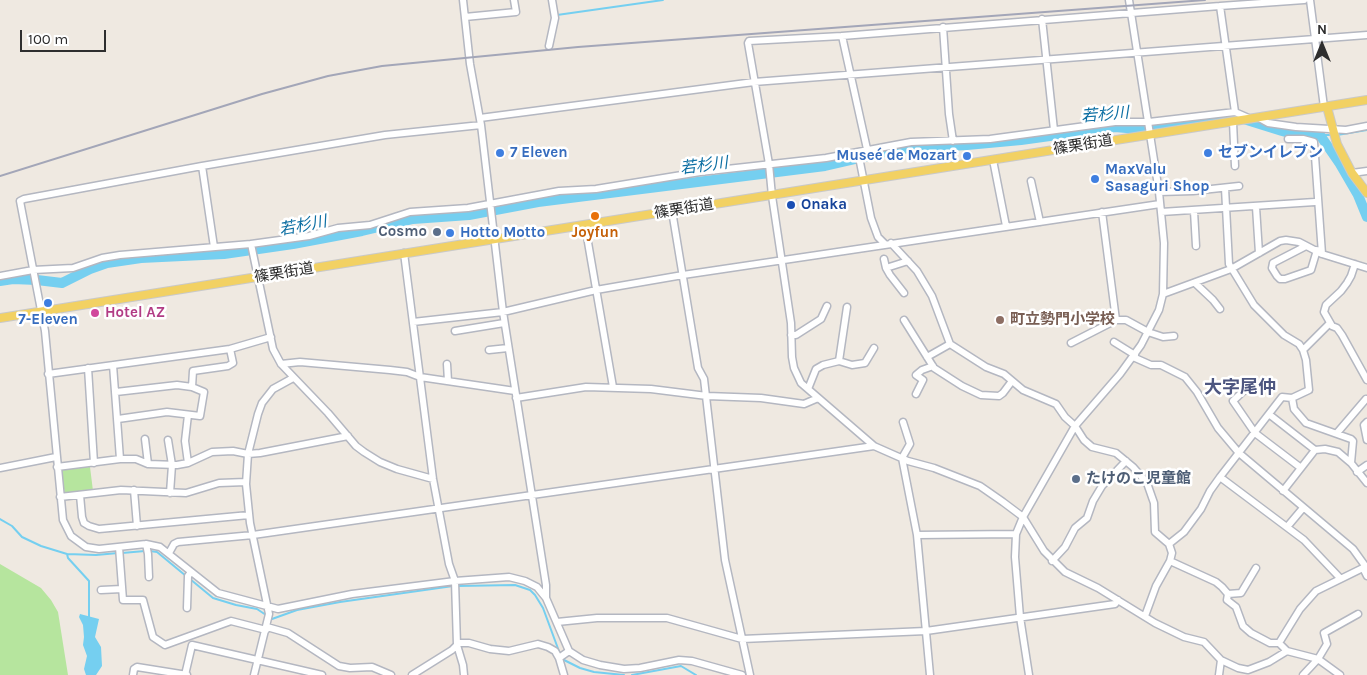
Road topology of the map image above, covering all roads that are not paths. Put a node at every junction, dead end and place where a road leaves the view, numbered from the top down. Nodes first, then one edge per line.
1 (463, 0) edge
2 (514, 0) edge
3 (552, 0) edge
4 (1129, 0) edge
5 (1304, 0) edge
6 (1310, 0) edge
7 (1220, 6) junction
8 (1131, 12) junction
9 (465, 17) junction
10 (1042, 19) junction
11 (943, 28) junction
12 (1367, 35) edge
13 (842, 36) junction
14 (1314, 40) junction
15 (549, 46) dead end
16 (1226, 46) junction
17 (1138, 53) junction
18 (1046, 59) junction
19 (946, 67) junction
20 (852, 76) junction
21 (754, 82) junction
22 (1367, 100) edge
23 (1325, 107) junction
24 (1235, 112) junction
25 (1253, 119) junction
26 (481, 121) junction
27 (1234, 122) junction
28 (1367, 126) edge
29 (1296, 127) junction
30 (1150, 128) junction
31 (1333, 129) junction
32 (1054, 130) junction
33 (1288, 139) dead end
34 (1297, 139) junction
35 (953, 141) junction
36 (867, 149) junction
37 (858, 152) junction
38 (993, 160) junction
39 (769, 164) junction
40 (202, 166) junction
41 (1236, 166) dead end
42 (1367, 171) edge
43 (1352, 172) junction
44 (864, 181) junction
45 (1031, 181) dead end
46 (1239, 186) dead end
47 (1226, 188) junction
48 (1159, 192) junction
49 (1367, 193) edge
50 (772, 196) junction
51 (1315, 202) dead end
52 (491, 203) junction
53 (1160, 204) junction
54 (1256, 207) junction
55 (1226, 209) junction
56 (672, 211) junction
57 (1194, 211) junction
58 (1102, 212) junction
59 (1161, 212) junction
60 (1040, 222) junction
61 (585, 225) junction
62 (1006, 226) junction
63 (494, 240) junction
64 (251, 244) junction
65 (888, 244) junction
66 (1196, 246) dead end
67 (1306, 246) junction
68 (214, 247) junction
69 (1320, 252) junction
70 (1259, 253) junction
71 (404, 254) junction
72 (884, 259) dead end
73 (782, 261) junction
74 (908, 261) junction
75 (1355, 264) junction
76 (886, 268) junction
77 (1231, 268) junction
78 (1367, 268) edge
79 (33, 270) junction
80 (683, 275) junction
81 (0, 276) edge
82 (258, 277) junction
83 (1195, 283) junction
84 (596, 290) junction
85 (904, 293) dead end
86 (1163, 294) junction
87 (827, 306) dead end
88 (847, 307) dead end
89 (1220, 309) dead end
90 (42, 312) junction
91 (503, 312) junction
92 (0, 318) edge
93 (904, 320) dead end
94 (1116, 320) junction
95 (413, 322) junction
96 (504, 323) junction
97 (1330, 323) junction
98 (455, 331) dead end
99 (1148, 332) junction
100 (791, 336) junction
101 (1174, 336) dead end
102 (271, 337) junction
103 (1114, 342) dead end
104 (1072, 343) dead end
105 (950, 344) junction
106 (508, 348) junction
107 (874, 348) dead end
108 (230, 349) junction
109 (489, 350) dead end
110 (1303, 350) junction
111 (1134, 356) junction
112 (927, 357) junction
113 (839, 361) junction
114 (114, 364) junction
115 (281, 364) junction
116 (447, 364) dead end
117 (933, 366) junction
118 (88, 368) junction
119 (48, 374) junction
120 (420, 377) junction
121 (293, 378) junction
122 (1367, 380) edge
123 (448, 381) junction
124 (1012, 381) junction
125 (1251, 384) dead end
126 (192, 387) junction
127 (613, 387) junction
128 (808, 389) junction
129 (116, 392) junction
130 (916, 394) dead end
131 (516, 395) junction
132 (706, 396) junction
133 (818, 398) junction
134 (1292, 398) junction
135 (1367, 399) edge
136 (188, 415) junction
137 (1270, 415) junction
138 (118, 419) junction
139 (903, 422) dead end
140 (1367, 422) edge
141 (1075, 426) junction
142 (1255, 433) junction
143 (1337, 433) junction
144 (348, 436) junction
145 (145, 439) dead end
146 (168, 440) dead end
147 (1367, 440) edge
148 (874, 446) junction
149 (1315, 450) junction
150 (1239, 453) junction
151 (248, 454) junction
152 (56, 457) junction
153 (902, 458) junction
154 (120, 459) junction
155 (1126, 461) junction
156 (94, 463) junction
157 (188, 463) junction
158 (1351, 463) junction
159 (148, 464) junction
160 (172, 465) junction
161 (1367, 465) edge
162 (57, 467) junction
163 (0, 468) edge
164 (715, 468) junction
165 (1301, 468) junction
166 (1357, 472) junction
167 (1220, 477) junction
168 (433, 479) junction
169 (246, 482) junction
170 (1367, 484) edge
171 (134, 490) junction
172 (1283, 491) junction
173 (170, 493) junction
174 (80, 495) junction
175 (533, 495) junction
176 (60, 497) junction
177 (1303, 508) junction
178 (438, 509) junction
179 (249, 515) junction
180 (1023, 518) junction
181 (137, 526) junction
182 (1288, 527) junction
183 (1016, 534) junction
184 (253, 535) junction
185 (917, 535) junction
186 (146, 544) junction
187 (1169, 544) junction
188 (119, 547) junction
189 (169, 553) junction
190 (1052, 561) junction
191 (1170, 561) junction
192 (1365, 567) edge
193 (1256, 568) dead end
194 (191, 572) junction
195 (1367, 576) edge
196 (149, 577) dead end
197 (1340, 578) junction
198 (455, 584) junction
199 (122, 589) junction
200 (101, 590) dead end
201 (1228, 594) junction
202 (546, 598) junction
203 (1118, 600) junction
204 (268, 607) junction
205 (187, 608) dead end
206 (1358, 614) dead end
207 (1145, 616) junction
208 (1020, 617) junction
209 (557, 622) junction
210 (268, 623) junction
211 (926, 631) junction
212 (194, 634) junction
213 (742, 638) junction
214 (1279, 643) junction
215 (192, 645) junction
216 (457, 645) junction
217 (1287, 651) junction
218 (563, 656) junction
219 (257, 659) junction
220 (1318, 659) junction
221 (1221, 660) junction
222 (640, 672) edge
223 (133, 675) edge
224 (185, 675) edge
225 (254, 675) edge
226 (322, 675) edge
227 (391, 675) edge
228 (412, 675) edge
229 (464, 675) edge
230 (564, 675) edge
231 (742, 675) edge
232 (750, 675) edge
233 (930, 675) edge
234 (1029, 675) edge
235 (1219, 675) edge
236 (1304, 675) edge
237 (1340, 675) edge

1 - 9 street
2 - 9 street
3 - 15 street
4 - 8 street
5 - 7 street
6 - 14 street
7 - 8 street
7 - 16 street
8 - 10 street
8 - 17 street
9 - 26 street
10 - 11 street
10 - 18 street
11 - 13 street
11 - 19 street
12 - 14 street
13 - 20 street
13 - 21 street
14 - 16 street
14 - 23 street
16 - 17 street
16 - 24 street
17 - 18 street
17 - 30 street
18 - 19 street
18 - 32 street
19 - 20 street
19 - 35 street
20 - 21 street
20 - 36 street
21 - 26 street
21 - 39 street
22 - 23 main road, 篠栗街道
23 - 25 main road, 篠栗街道
23 - 31 main road
24 - 25 street
24 - 30 street
25 - 27 main road, 篠栗街道
25 - 29 street
26 - 40 street
26 - 52 street
27 - 30 main road, 篠栗街道
27 - 41 street
28 - 31 street
29 - 31 street
29 - 34 street
30 - 32 street
30 - 38 main road, 篠栗街道
30 - 48 street
31 - 43 main road
32 - 35 street
33 - 34 street
34 - 69 street
35 - 36 street
36 - 37 street
37 - 39 street
37 - 44 street
38 - 44 main road, 篠栗街道
38 - 62 street
39 - 50 street
39 - 52 street
40 - 68 street
40 - 79 street
42 - 43 street
43 - 49 main road
44 - 50 main road, 篠栗街道
44 - 65 street
45 - 60 street
46 - 47 street
47 - 48 street
47 - 55 street
48 - 53 street
50 - 56 main road, 篠栗街道
50 - 73 street
51 - 54 street
52 - 63 street
52 - 64 street
53 - 58 street
53 - 59 street
54 - 55 street
54 - 70 street
55 - 57 street
55 - 77 street
56 - 61 main road, 篠栗街道
56 - 80 street
57 - 59 street
57 - 66 street
58 - 60 street
58 - 94 street
59 - 86 street
60 - 62 street
61 - 63 main road, 篠栗街道
61 - 84 street
62 - 65 street
63 - 71 main road, 篠栗街道
63 - 91 street
64 - 68 street
64 - 82 street
65 - 73 street
65 - 74 street
67 - 69 street
67 - 69 street
67 - 70 street
68 - 79 street
69 - 75 street
70 - 77 street
71 - 82 main road, 篠栗街道
71 - 95 street
72 - 76 street
73 - 80 street
73 - 100 street
74 - 76 street
74 - 105 street
75 - 78 street
75 - 97 street
76 - 85 street
77 - 83 street
77 - 110 street
79 - 81 street
79 - 90 street
80 - 84 street
80 - 132 street
82 - 90 main road, 篠栗街道
82 - 102 street
83 - 86 street
83 - 89 street
84 - 91 street
84 - 127 street
86 - 99 street
87 - 100 street
88 - 113 street
90 - 92 main road, 篠栗街道
90 - 119 street
91 - 95 street
91 - 96 street
93 - 112 street
94 - 99 street
94 - 104 street
95 - 120 street
96 - 98 street
96 - 106 street
97 - 110 street
97 - 122 street
99 - 101 street
99 - 111 street
100 - 128 street
102 - 108 street
102 - 115 street
103 - 111 street
105 - 112 street
105 - 124 street
106 - 109 street
106 - 131 street
107 - 113 street
108 - 114 street
108 - 126 street
110 - 134 street
111 - 141 street
111 - 150 street
112 - 117 street
113 - 128 street
114 - 118 street
114 - 129 street
115 - 120 street
115 - 121 street
116 - 123 street
117 - 124 street
117 - 130 street
118 - 119 street
118 - 156 street
119 - 152 street
120 - 123 street
120 - 168 street
121 - 144 street
121 - 151 street
123 - 131 street
124 - 141 street
125 - 142 street
126 - 129 street
126 - 136 street
127 - 131 street
127 - 132 street
128 - 133 street
129 - 138 street
131 - 175 street
132 - 133 street
132 - 164 street
133 - 148 street
134 - 137 street
134 - 143 street
135 - 143 street
136 - 138 street
136 - 157 street
137 - 142 street
137 - 149 street
138 - 154 street
139 - 153 street
140 - 147 street
141 - 155 street
141 - 180 street
142 - 150 street
142 - 165 street
143 - 158 street
144 - 151 street
144 - 168 street
145 - 159 street
146 - 160 street
148 - 153 street
148 - 164 street
149 - 158 street
149 - 165 street
150 - 167 street
150 - 172 street
151 - 157 street
151 - 169 street
152 - 162 street
152 - 163 street
153 - 180 street
153 - 185 street
154 - 156 street
154 - 159 street
155 - 187 street
155 - 190 street
156 - 162 street
157 - 160 street
158 - 166 street
159 - 160 street
160 - 173 street
161 - 166 street
162 - 176 street
164 - 175 street
164 - 213 street
165 - 172 street
166 - 170 street
167 - 182 street
167 - 187 street
168 - 178 street
169 - 173 street
169 - 179 street
171 - 173 street
171 - 174 street
171 - 181 street
172 - 177 street
174 - 176 street
174 - 181 street
175 - 178 street
175 - 202 street
176 - 188 street
177 - 182 street
177 - 192 street
178 - 184 street
178 - 198 street
179 - 181 street
179 - 184 street
180 - 183 street
180 - 190 street
182 - 197 street
183 - 185 street
183 - 208 street
184 - 189 street
184 - 204 street
185 - 211 street
186 - 188 street
186 - 189 street
186 - 196 street
187 - 191 street
188 - 199 street
189 - 194 street
190 - 203 street
191 - 201 street
191 - 207 street
192 - 195 street
192 - 197 street
193 - 201 street
194 - 204 street
194 - 205 street
197 - 214 street
198 - 202 street
198 - 204 street
198 - 216 street
199 - 200 street
199 - 212 street
201 - 214 street
202 - 209 street
203 - 207 street
203 - 208 street
204 - 210 street
206 - 220 street
207 - 221 street
208 - 211 street
208 - 234 street
209 - 213 street
209 - 218 street
210 - 212 street
210 - 219 street
210 - 227 street
211 - 213 street
211 - 233 street
212 - 215 street
213 - 232 street
214 - 217 street
215 - 219 street
215 - 224 street
216 - 218 street
216 - 228 street
216 - 229 street
217 - 220 street
217 - 221 street
218 - 222 street
218 - 230 street
219 - 225 street
219 - 226 street
220 - 236 street
220 - 237 street
221 - 235 street
222 - 231 street
223 - 224 street

